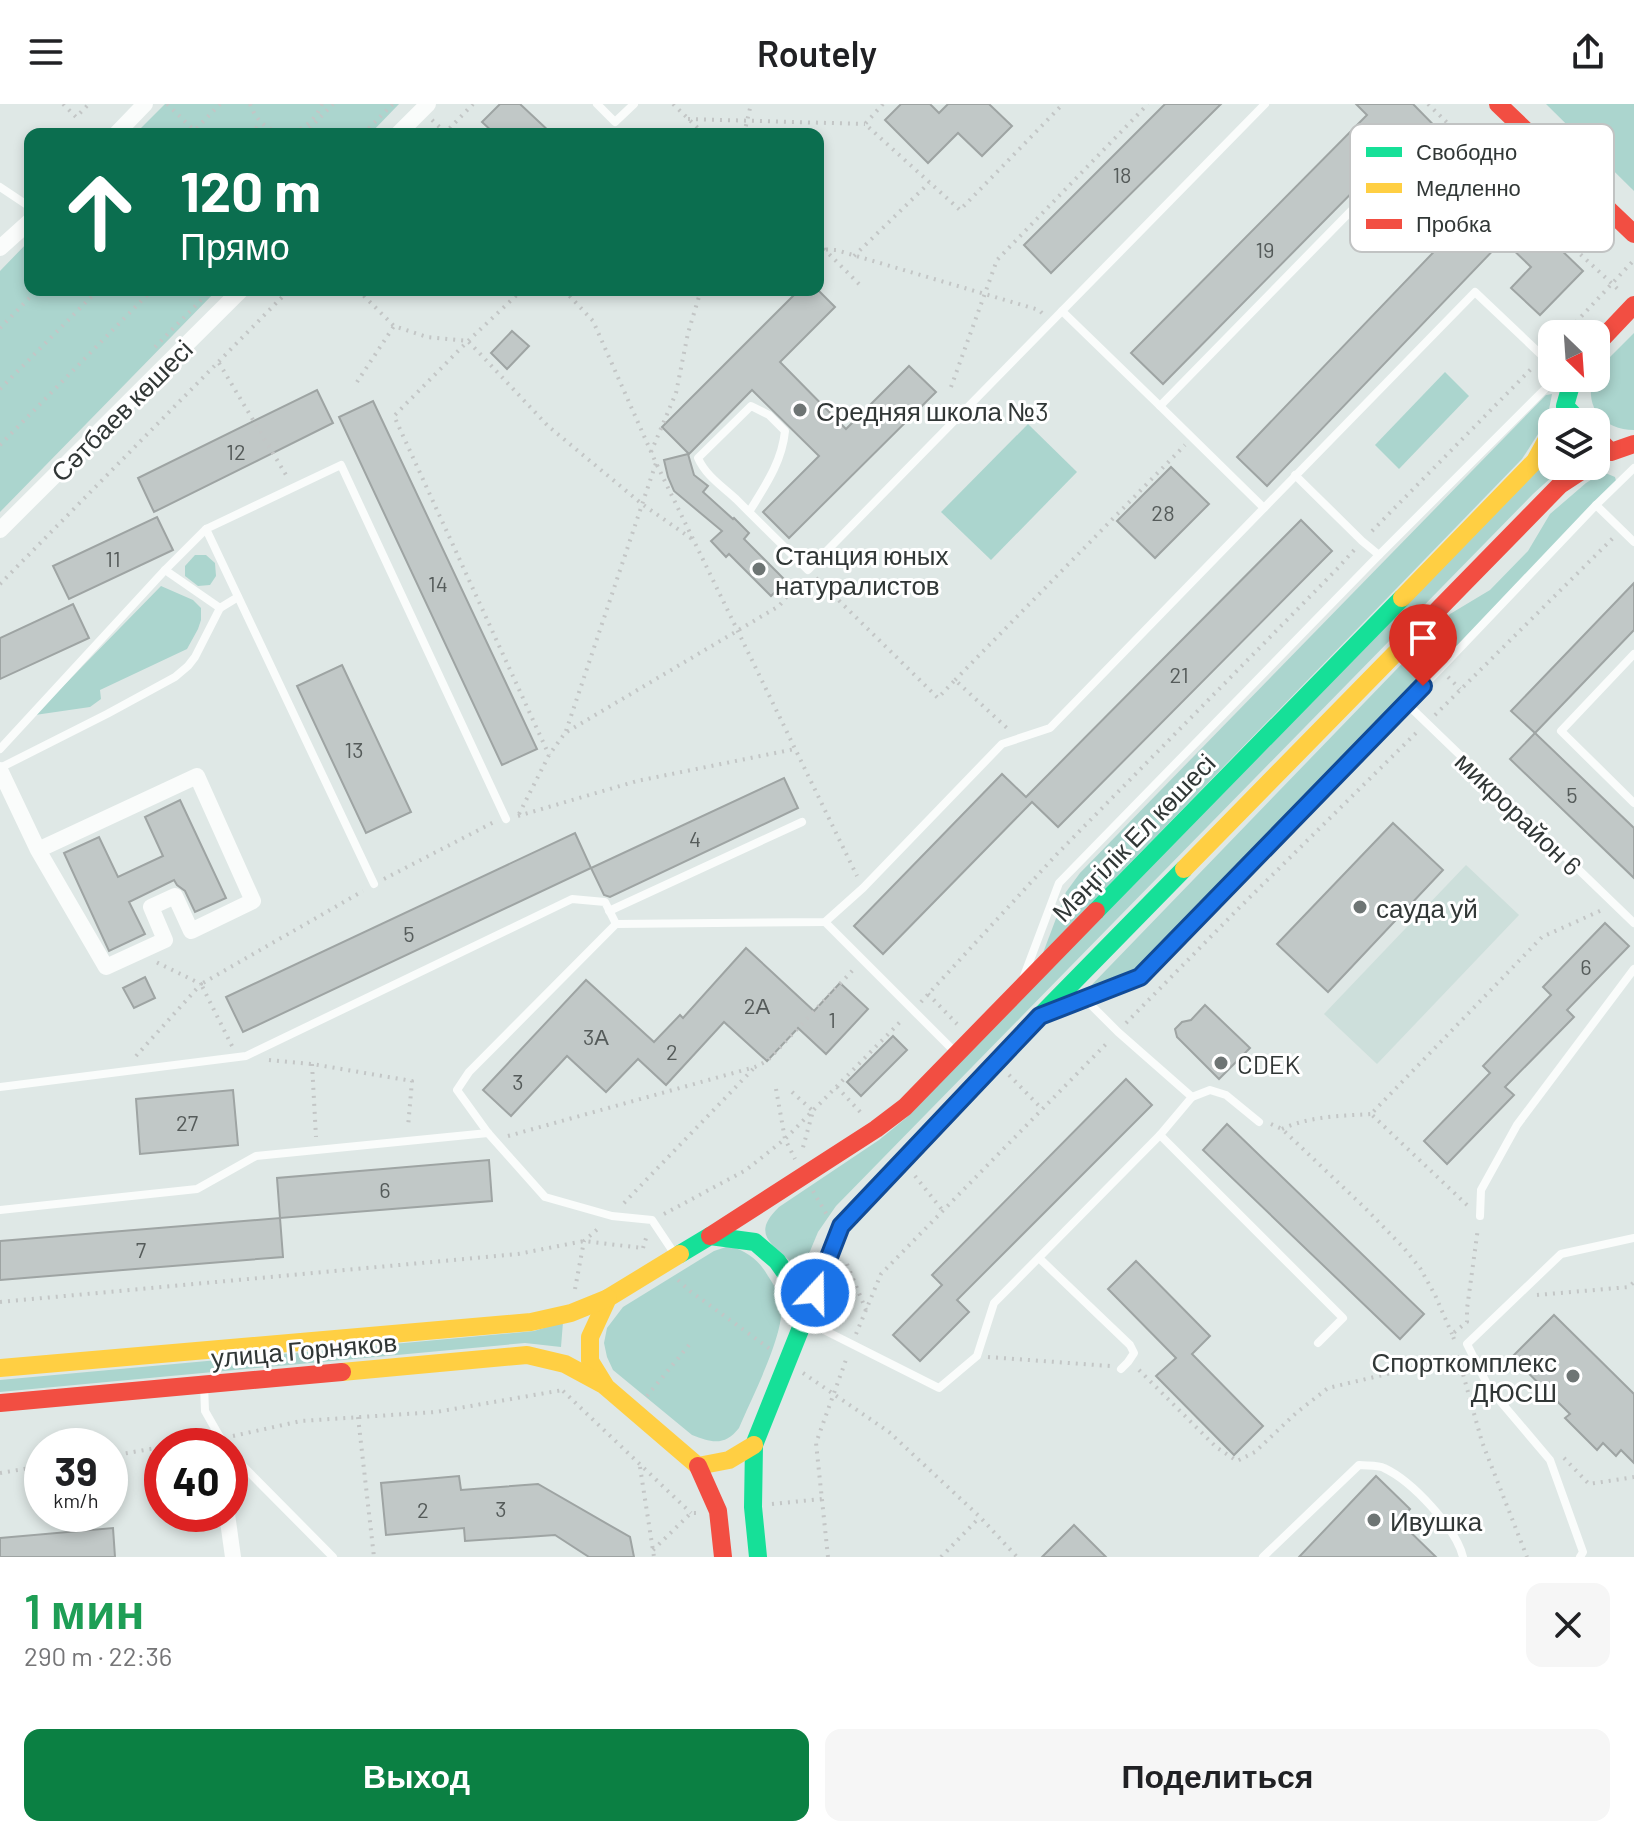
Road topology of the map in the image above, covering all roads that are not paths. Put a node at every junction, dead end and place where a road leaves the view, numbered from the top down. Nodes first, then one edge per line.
1 (145, 104) edge
2 (428, 104) edge
3 (597, 104) edge
4 (634, 104) edge
5 (1265, 104) edge
6 (1498, 104) edge
7 (1516, 122) edge
8 (122, 128) edge
9 (404, 128) edge
10 (0, 187) edge
11 (24, 203) edge
12 (1350, 212) edge
13 (1614, 215) edge
14 (24, 226) edge
15 (1634, 234) edge
16 (0, 248) edge
17 (235, 296) edge
18 (1628, 299) edge
19 (1062, 311) junction
20 (1610, 325) edge
21 (1538, 352) edge
22 (1542, 392) edge
23 (1160, 406) junction
24 (1634, 444) edge
25 (1610, 454) edge
26 (1538, 456) edge
27 (1634, 468) edge
28 (1295, 475) junction
29 (1568, 480) edge
30 (1596, 505) junction
31 (1264, 508) junction
32 (749, 512) junction
33 (206, 529) junction
34 (0, 530) edge
35 (1634, 542) edge
36 (1379, 555) junction
37 (165, 570) junction
38 (238, 597) junction
39 (220, 608) junction
40 (1634, 654) edge
41 (1406, 703) junction
42 (0, 749) edge
43 (0, 769) edge
44 (1634, 803) edge
45 (506, 819) road end
46 (802, 822) dead end
47 (38, 850) junction
48 (374, 884) road end
49 (609, 911) junction
50 (825, 922) junction
51 (1634, 923) edge
52 (616, 924) junction
53 (1634, 969) edge
54 (1016, 995) junction
55 (1085, 999) junction
56 (1040, 1016) junction
57 (958, 1054) junction
58 (0, 1087) edge
59 (1192, 1097) junction
60 (1259, 1122) road end
61 (1160, 1135) junction
62 (491, 1137) junction
63 (0, 1210) edge
64 (1480, 1216) dead end
65 (710, 1236) junction
66 (1634, 1238) edge
67 (1039, 1258) junction
68 (669, 1261) junction
69 (608, 1298) junction
70 (804, 1320) junction
71 (1318, 1343) dead end
72 (1124, 1366) road end
73 (0, 1368) edge
74 (204, 1384) junction
75 (606, 1387) junction
76 (0, 1403) edge
77 (214, 1428) edge
78 (754, 1445) junction
79 (698, 1466) junction
80 (248, 1471) edge
81 (230, 1532) edge
82 (233, 1557) edge
83 (333, 1557) edge
84 (723, 1557) edge
85 (758, 1557) edge
86 (1263, 1557) edge
87 (1463, 1557) edge
88 (1580, 1557) edge

1 - 8 street
2 - 9 street
3 - 4 lane
5 - 19 lane
6 - 7 street
10 - 11 lane
12 - 23 lane
13 - 15 street
14 - 16 street
17 - 34 street, Сәтбаев көшесі
18 - 20 street
19 - 23 lane
19 - 32 lane
21 - 28 lane
22 - 36 lane
23 - 31 lane
24 - 25 street
26 - 54 street, Мәңгілік Ел көшесі
27 - 30 lane
28 - 31 lane
28 - 36 lane
29 - 56 street
30 - 35 lane
30 - 41 lane
31 - 50 lane
32 - 32 lane
33 - 37 lane
33 - 38 lane
33 - 45 lane
36 - 54 lane
37 - 39 lane
37 - 42 lane
38 - 39 lane
38 - 48 lane
39 - 43 lane
40 - 44 lane
41 - 51 lane, микрорайон 6
41 - 55 lane
43 - 47 street
46 - 49 lane
47 - 47 street
49 - 52 lane
49 - 58 lane
50 - 52 lane
50 - 57 lane
52 - 62 lane
53 - 64 lane
54 - 57 street, Мәңгілік Ел көшесі
55 - 56 lane
55 - 59 lane
56 - 70 street
57 - 65 street, Мәңгілік Ел көшесі
59 - 60 lane
59 - 61 lane
61 - 67 lane
61 - 71 lane
62 - 63 lane
62 - 68 lane
65 - 68 street, Мәңгілік Ел көшесі
65 - 70 street
66 - 88 lane
67 - 70 lane
67 - 72 lane
68 - 69 street, Мәңгілік Ел көшесі
69 - 73 street, улица Горняков
69 - 75 street
70 - 78 street
74 - 75 street, улица Горняков
74 - 76 street, улица Горняков
74 - 77 lane
75 - 79 street
78 - 79 street
78 - 85 street
79 - 84 street
80 - 83 lane
81 - 82 street
86 - 87 lane

